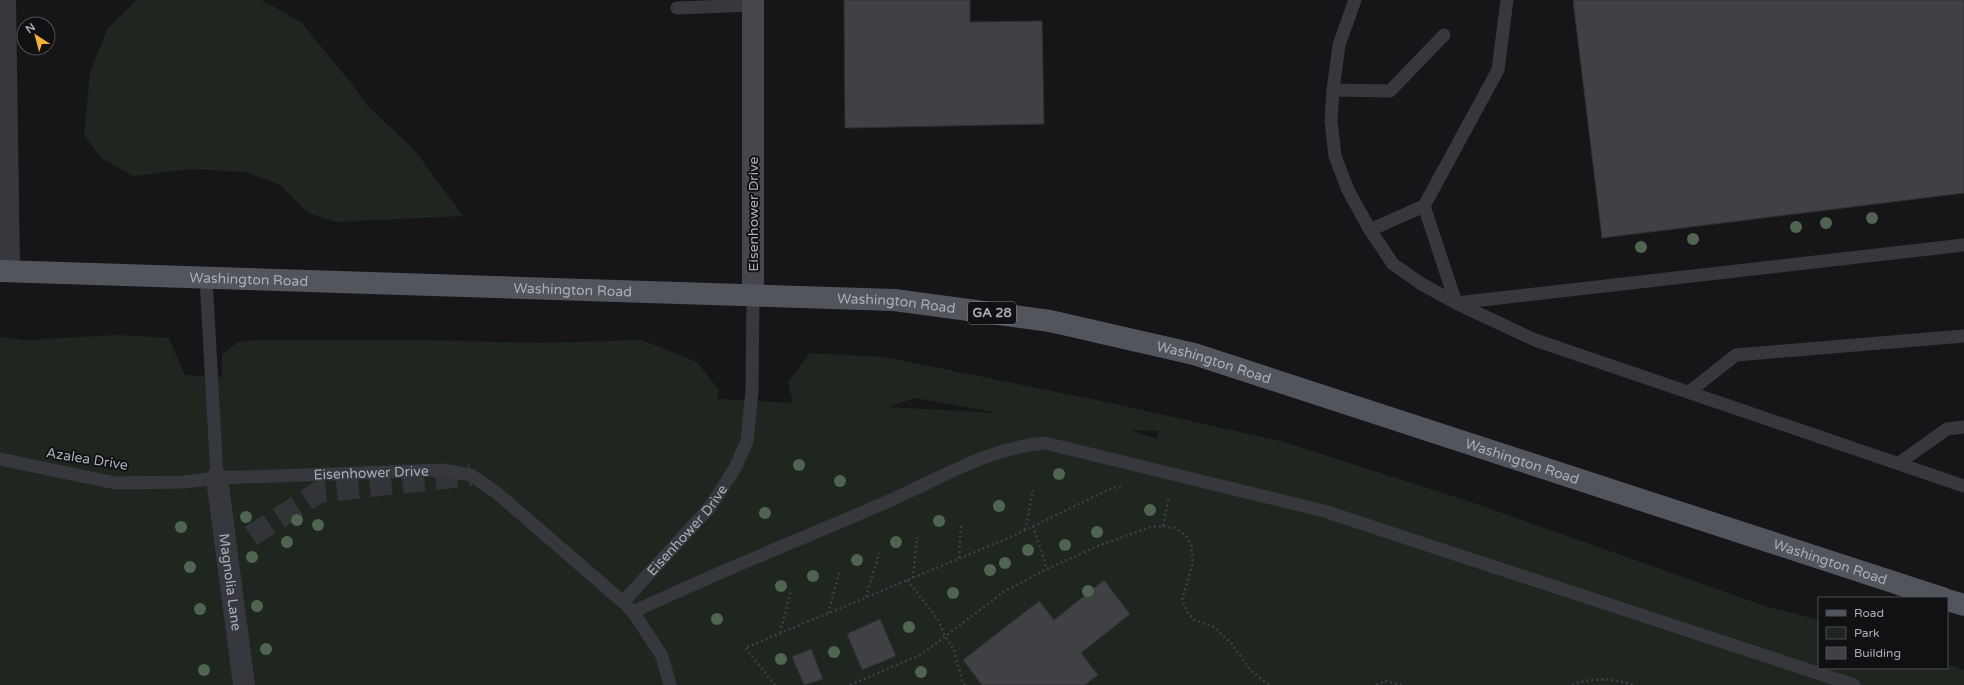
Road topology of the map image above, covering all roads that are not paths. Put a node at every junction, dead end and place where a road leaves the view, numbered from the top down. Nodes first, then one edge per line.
1 (5, 0) edge
2 (1355, 0) edge
3 (1507, 0) edge
4 (753, 3) edge
5 (677, 8) dead end
6 (1444, 35) dead end
7 (1333, 90) junction
8 (1424, 206) junction
9 (1370, 230) junction
10 (1964, 245) edge
11 (4, 271) edge
12 (206, 278) junction
13 (753, 295) junction
14 (1456, 303) junction
15 (1964, 336) edge
16 (1689, 392) junction
17 (1964, 427) edge
18 (0, 459) edge
19 (1899, 463) junction
20 (217, 478) junction
21 (1964, 486) edge
22 (1939, 597) edge
23 (1948, 600) edge
24 (623, 602) junction
25 (1964, 605) edge
26 (633, 612) junction
27 (244, 685) edge
28 (670, 685) edge
29 (1854, 685) edge

1 - 11 street
2 - 7 lane
3 - 8 lane
4 - 5 lane
4 - 13 street, Eisenhower Drive
6 - 7 lane
7 - 9 lane
8 - 9 lane
8 - 14 lane
9 - 14 lane
10 - 14 lane
11 - 12 main road, Washington Road / GA 28
12 - 13 main road, Washington Road / GA 28
12 - 20 lane
13 - 22 main road, Washington Road / GA 28
13 - 24 lane, Eisenhower Drive
14 - 16 lane
15 - 16 lane
16 - 19 lane
17 - 19 lane
18 - 20 lane, Azalea Drive
19 - 21 lane
20 - 24 lane, Eisenhower Drive
20 - 27 street, Magnolia Lane
23 - 25 main road
24 - 26 lane
26 - 28 lane
26 - 29 lane

